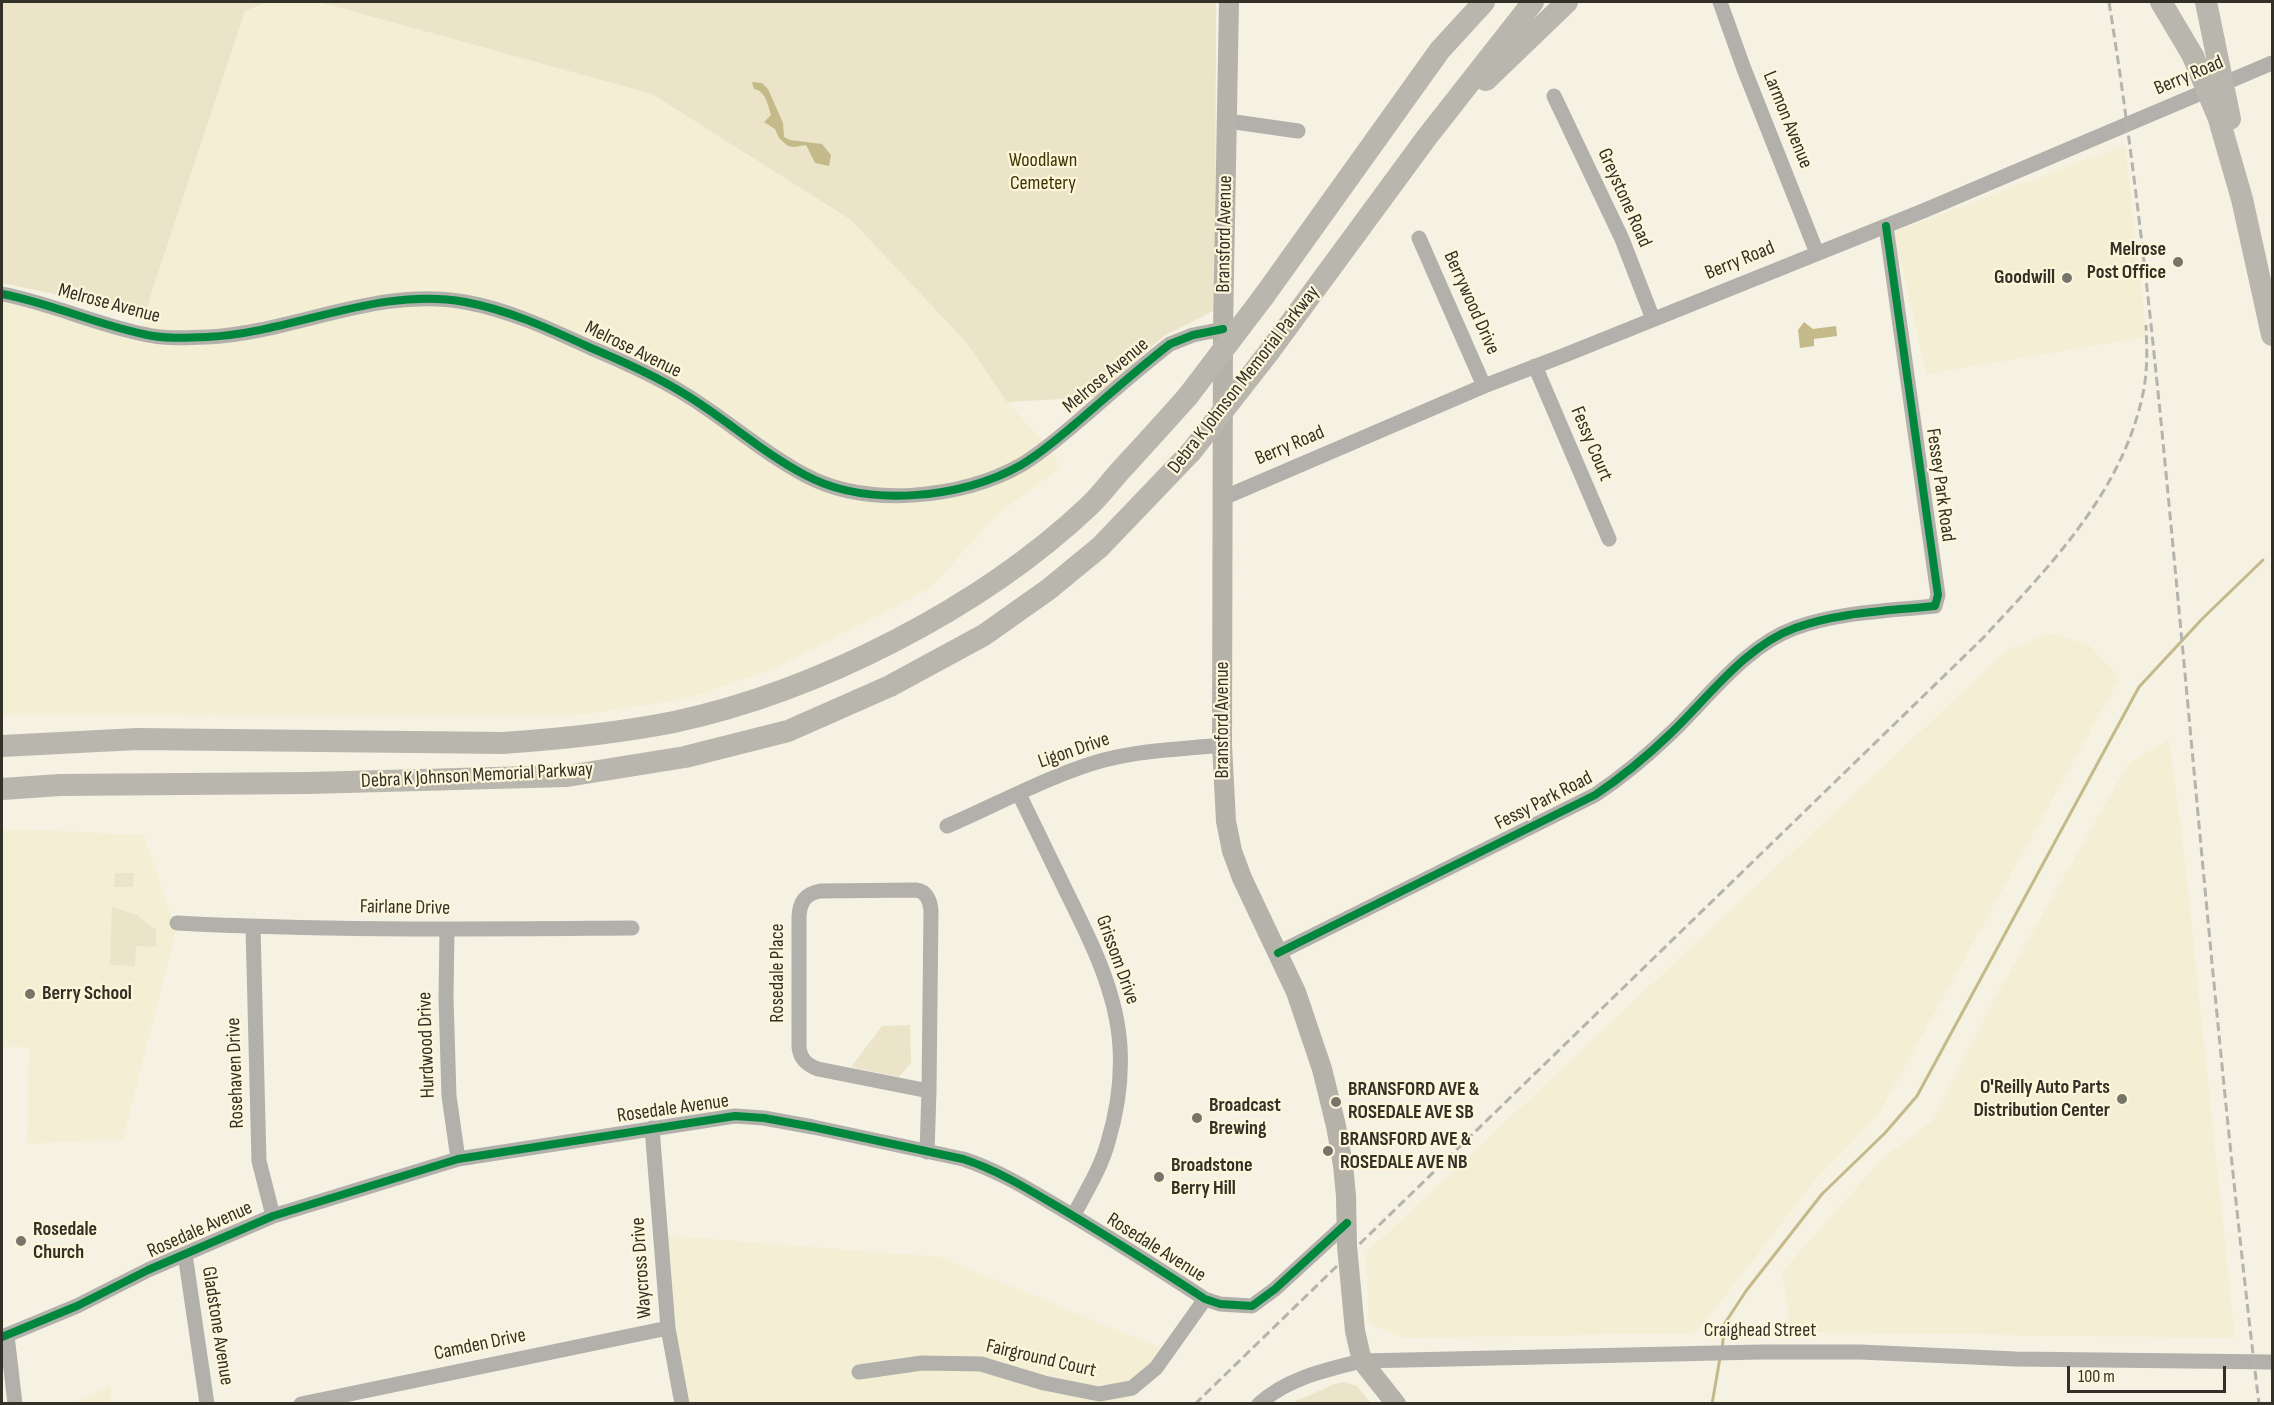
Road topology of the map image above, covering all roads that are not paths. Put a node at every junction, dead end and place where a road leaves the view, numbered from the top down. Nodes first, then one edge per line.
1 (1229, 2) edge
2 (1467, 2) edge
3 (1484, 2) edge
4 (1533, 2) edge
5 (1567, 2) edge
6 (1720, 2) edge
7 (2161, 2) edge
8 (2206, 2) edge
9 (1440, 50) junction
10 (2272, 63) edge
11 (1554, 96) dead end
12 (1228, 121) junction
13 (2225, 121) junction
14 (1298, 131) dead end
15 (1427, 137) junction
16 (1886, 226) junction
17 (1419, 238) dead end
18 (1817, 253) junction
19 (2, 294) edge
20 (1653, 319) junction
21 (1223, 329) junction
22 (2272, 335) edge
23 (1535, 366) junction
24 (1485, 386) junction
25 (1223, 498) junction
26 (1609, 539) dead end
27 (1792, 629) joint
28 (1222, 745) junction
29 (2, 746) edge
30 (2, 789) edge
31 (1019, 794) junction
32 (947, 826) dead end
33 (177, 922) dead end
34 (252, 927) junction
35 (632, 928) dead end
36 (447, 930) junction
37 (1278, 953) junction
38 (929, 1091) junction
39 (652, 1128) junction
40 (927, 1152) junction
41 (458, 1159) junction
42 (273, 1216) junction
43 (1073, 1216) junction
44 (1347, 1223) junction
45 (185, 1254) junction
46 (1205, 1299) junction
47 (668, 1328) junction
48 (4, 1336) edge
49 (1362, 1361) junction
50 (2272, 1362) edge
51 (859, 1372) dead end
52 (15, 1404) edge
53 (207, 1404) edge
54 (301, 1404) edge
55 (682, 1404) edge
56 (1259, 1404) edge
57 (1396, 1404) edge

1 - 12 main road, Bransford Avenue
2 - 9 highway
3 - 9 highway, Debra K Johnson Memorial Parkway
4 - 15 highway, Debra K Johnson Memorial Parkway
5 - 15 highway
6 - 18 street, Larmon Avenue
7 - 13 highway, bridge
8 - 13 highway, bridge
9 - 29 highway, Debra K Johnson Memorial Parkway, bridge
10 - 16 street, Berry Road
11 - 20 street, Greystone Road
12 - 14 street
12 - 21 main road, Bransford Avenue
13 - 22 highway
15 - 30 highway, Debra K Johnson Memorial Parkway, bridge
16 - 18 street, Berry Road
16 - 27 street, Fessey Park Road
17 - 24 street, Berrywood Drive
18 - 20 street, Berry Road
19 - 21 street, Melrose Avenue
20 - 23 street, Berry Road
21 - 25 main road, Bransford Avenue
23 - 24 street, Berry Road
23 - 26 street, Fessy Court
24 - 25 street, Berry Road
25 - 28 main road, Bransford Avenue
27 - 37 street, Fessy Park Road
28 - 31 street, Ligon Drive
28 - 37 main road, Bransford Avenue
31 - 32 street, Ligon Drive
31 - 43 street, Grissom Drive
33 - 34 street, Fairlane Drive
34 - 36 street, Fairlane Drive
34 - 42 street, Rosehaven Drive
35 - 36 street, Fairlane Drive
36 - 41 street, Hurdwood Drive
37 - 44 main road, Bransford Avenue
38 - 38 street, Rosedale Place
38 - 40 street, Rosedale Place
39 - 40 street, Rosedale Avenue
39 - 41 street, Rosedale Avenue
39 - 47 street, Waycross Drive
40 - 43 street, Rosedale Avenue
41 - 42 street, Rosedale Avenue
42 - 45 street, Rosedale Avenue
43 - 46 street, Rosedale Avenue
44 - 46 street, Rosedale Avenue
44 - 49 main road, Bransford Avenue
45 - 48 street, Rosedale Avenue
45 - 53 street, Gladstone Avenue
46 - 51 street, Fairground Court
47 - 54 street, Camden Drive
47 - 55 street, Waycross Drive
48 - 52 street
49 - 50 street, Craighead Street
49 - 56 street, Craighead Street
49 - 57 main road, Bransford Avenue

